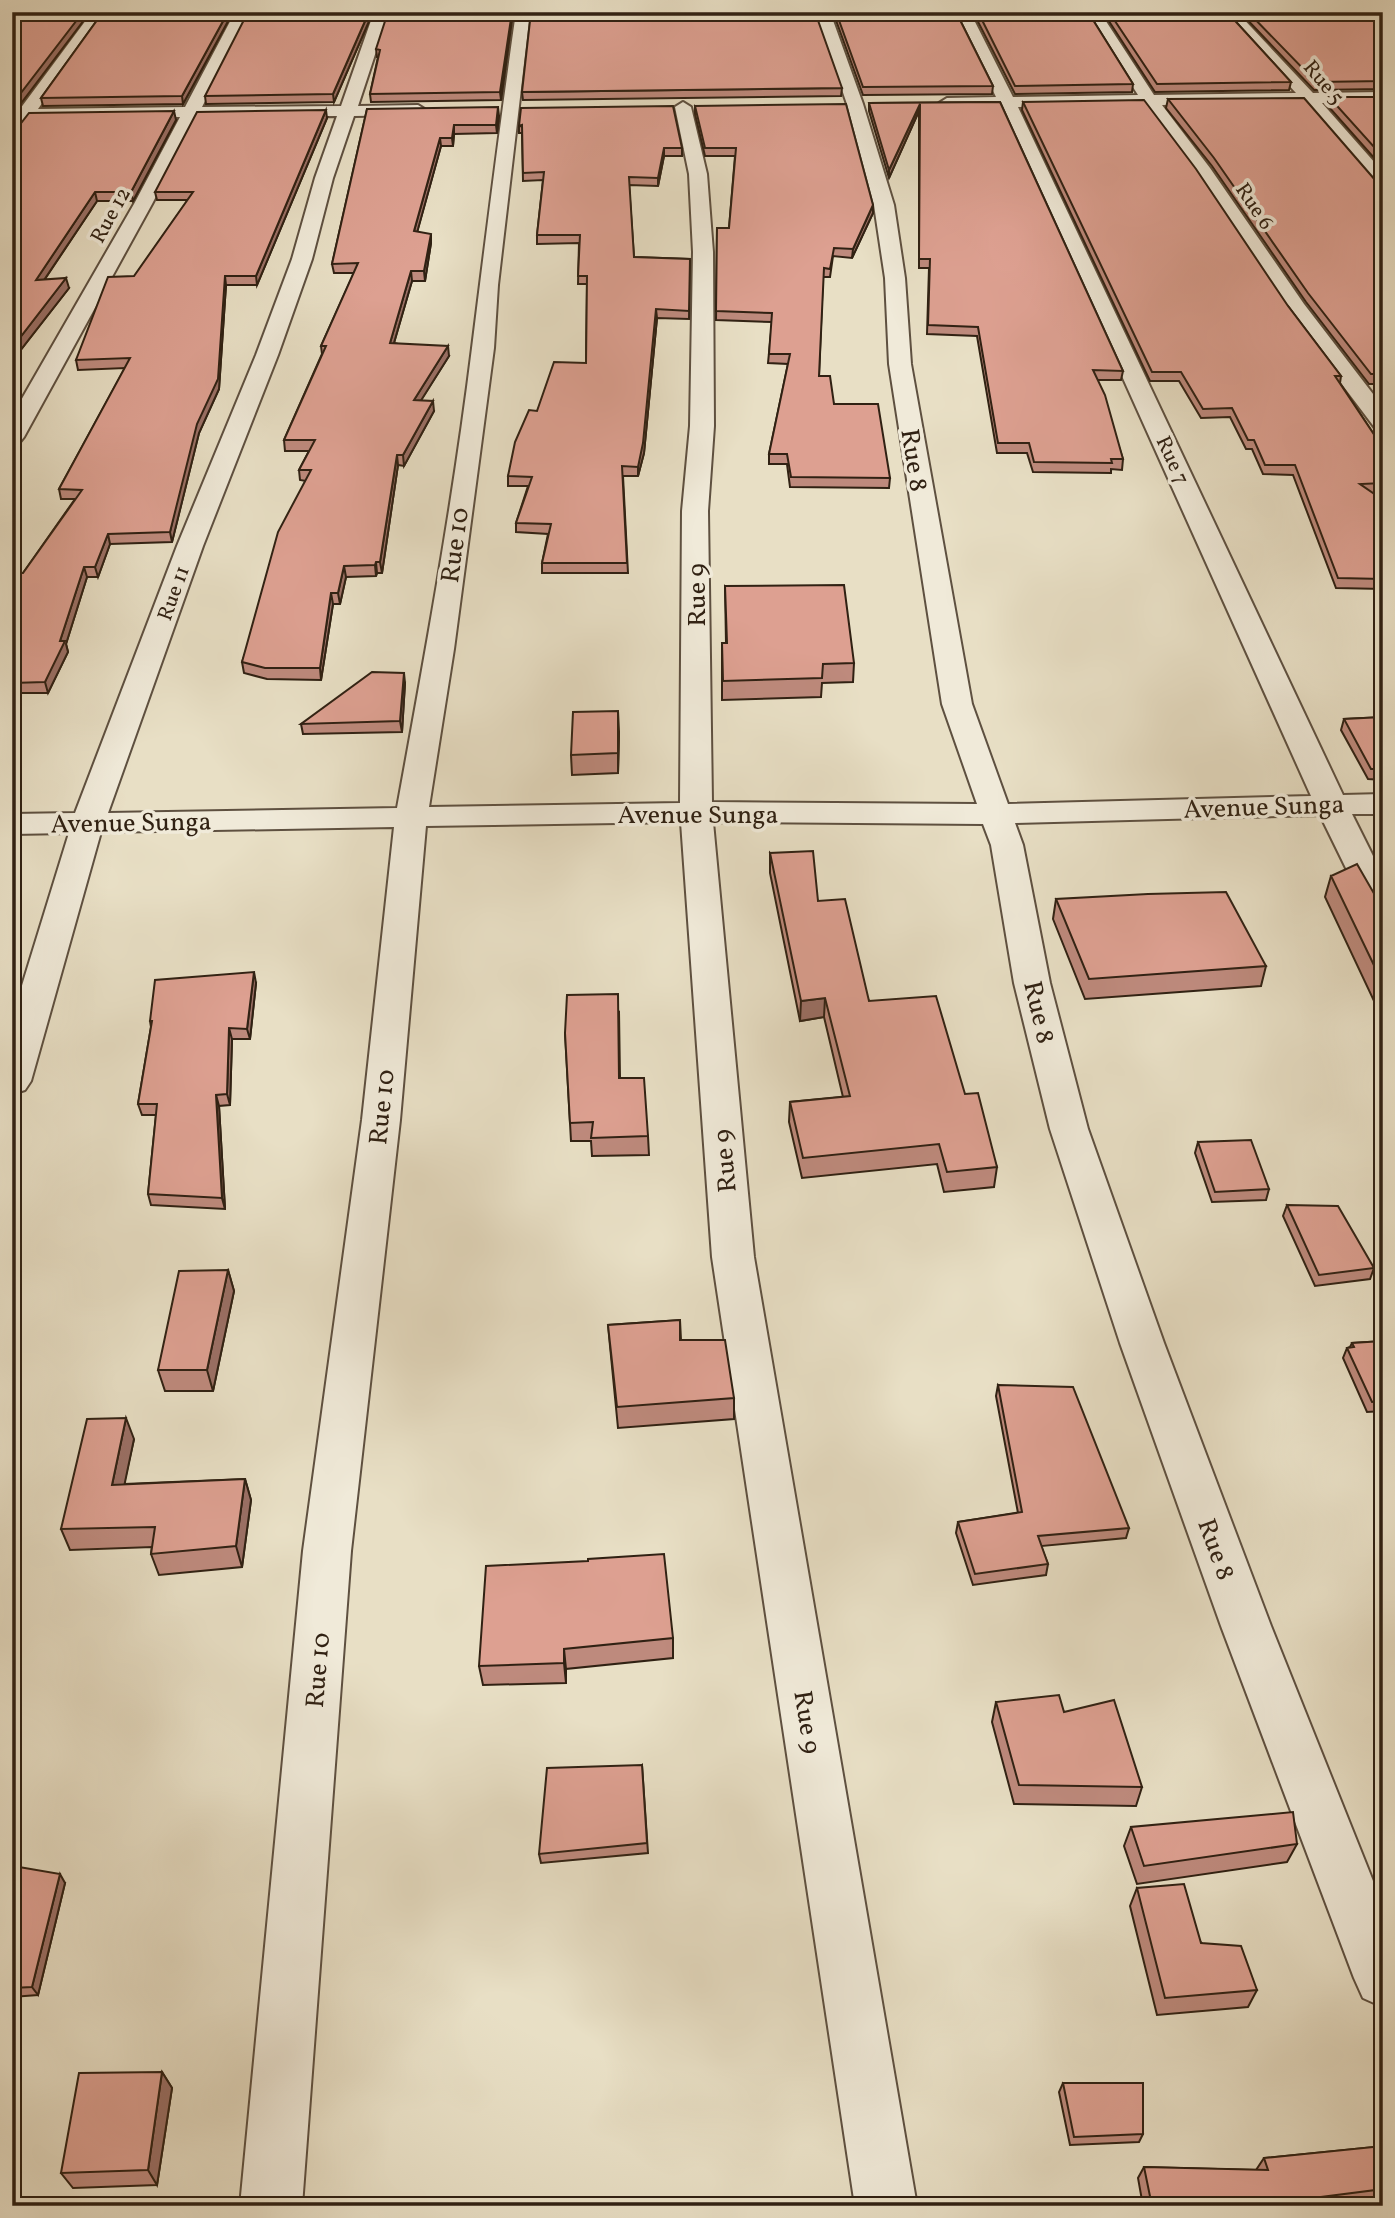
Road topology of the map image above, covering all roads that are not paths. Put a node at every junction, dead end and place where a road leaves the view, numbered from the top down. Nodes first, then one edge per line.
1 (100, 12) edge
2 (243, 12) edge
3 (382, 12) edge
4 (523, 12) edge
5 (822, 12) edge
6 (962, 12) edge
7 (1092, 12) edge
8 (1228, 12) edge
9 (1369, 12) edge
10 (1383, 25) edge
11 (1306, 97) junction
12 (1383, 97) edge
13 (1149, 100) junction
14 (1007, 102) junction
15 (924, 103) edge
16 (683, 107) dead end
17 (433, 110) edge
18 (346, 111) junction
19 (189, 112) junction
20 (20, 114) edge
21 (12, 132) edge
22 (1383, 184) edge
23 (1383, 424) edge
24 (12, 437) edge
25 (1332, 803) junction
26 (1383, 804) edge
27 (696, 812) junction
28 (997, 814) junction
29 (411, 818) junction
30 (88, 822) junction
31 (12, 824) edge
32 (1383, 909) edge
33 (12, 1081) edge
34 (1383, 1978) edge
35 (271, 2206) edge
36 (886, 2206) edge

1 - 20 street
2 - 19 street, Rue 12
3 - 18 street, Rue 11
4 - 29 street, Rue 10
5 - 28 street, Rue 8
6 - 14 street, Rue 7
7 - 13 street, Rue 6
8 - 11 street, Rue 5
9 - 10 street
11 - 12 street
11 - 13 street
11 - 22 street, Rue 5
13 - 14 street
13 - 23 street, Rue 6
14 - 15 street
14 - 25 street, Rue 7
16 - 27 street, Rue 9
17 - 18 street
18 - 19 street
18 - 30 street, Rue 11
19 - 20 street
19 - 24 street, Rue 12
20 - 21 street
25 - 26 street, Avenue Sunga
25 - 28 street, Avenue Sunga
25 - 32 street, Rue 7
27 - 28 street, Avenue Sunga
27 - 29 street, Avenue Sunga
27 - 36 street, Rue 9
28 - 34 street, Rue 8
29 - 30 street, Avenue Sunga
29 - 35 street, Rue 10
30 - 31 street, Avenue Sunga
30 - 33 street, Rue 11

